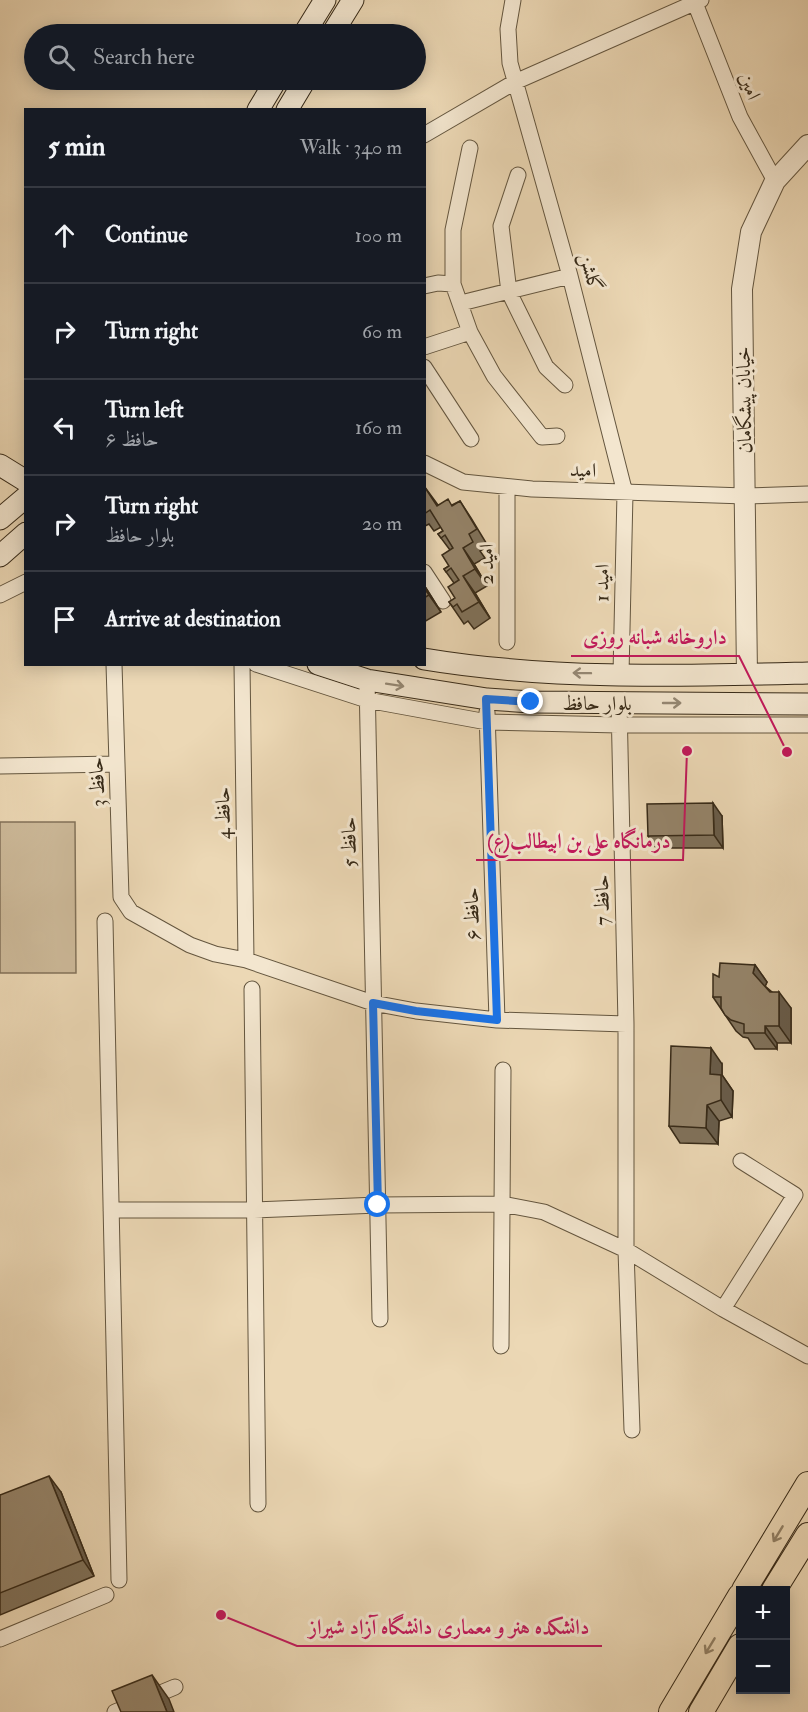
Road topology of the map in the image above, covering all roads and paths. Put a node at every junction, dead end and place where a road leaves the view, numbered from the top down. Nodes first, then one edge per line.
1 (325, 0) edge
2 (353, 0) edge
3 (513, 0) edge
4 (698, 1) edge
5 (310, 24) edge
6 (338, 24) edge
7 (515, 82) junction
8 (270, 90) edge
9 (299, 90) edge
10 (259, 108) edge
11 (288, 108) edge
12 (426, 134) edge
13 (808, 145) edge
14 (470, 148) dead end
15 (518, 175) dead end
16 (775, 181) junction
17 (570, 276) junction
18 (453, 284) junction
19 (426, 286) edge
20 (509, 292) junction
21 (460, 303) junction
22 (470, 332) junction
23 (426, 346) edge
24 (426, 369) edge
25 (565, 385) dead end
26 (557, 436) dead end
27 (471, 439) dead end
28 (426, 464) edge
29 (0, 465) edge
30 (24, 480) edge
31 (507, 487) junction
32 (625, 493) junction
33 (808, 494) edge
34 (745, 495) junction
35 (24, 535) edge
36 (0, 556) edge
37 (426, 575) edge
38 (24, 583) edge
39 (0, 595) edge
40 (442, 602) dead end
41 (507, 642) dead end
42 (426, 659) edge
43 (114, 666) edge
44 (242, 666) edge
45 (265, 666) edge
46 (322, 666) edge
47 (808, 673) edge
48 (621, 674) junction
49 (747, 674) junction
50 (367, 690) junction
51 (486, 699) junction
52 (619, 703) junction
53 (751, 703) junction
54 (808, 704) edge
55 (487, 722) junction
56 (619, 725) junction
57 (749, 725) junction
58 (808, 726) edge
59 (116, 764) junction
60 (0, 766) edge
61 (105, 921) dead end
62 (246, 960) junction
63 (252, 989) dead end
64 (373, 1003) junction
65 (497, 1020) junction
66 (626, 1024) junction
67 (503, 1070) dead end
68 (741, 1161) dead end
69 (502, 1204) junction
70 (378, 1205) junction
71 (111, 1210) junction
72 (254, 1210) junction
73 (626, 1250) junction
74 (723, 1309) junction
75 (380, 1319) dead end
76 (501, 1346) dead end
77 (808, 1356) edge
78 (632, 1430) dead end
79 (808, 1484) edge
80 (258, 1504) dead end
81 (808, 1535) edge
82 (119, 1580) dead end
83 (746, 1586) edge
84 (776, 1586) edge
85 (106, 1595) dead end
86 (736, 1604) edge
87 (0, 1639) edge
88 (736, 1654) edge
89 (175, 1688) dead end
90 (115, 1712) edge
91 (671, 1712) edge
92 (701, 1712) edge

1 - 5 main road
2 - 6 main road
3 - 7 street, گلشن
4 - 7 street
4 - 16 street, امین
7 - 12 street
7 - 17 street, گلشن
8 - 10 main road
9 - 11 main road
13 - 16 street, خیابان پیشگامان
14 - 18 street
15 - 20 street
16 - 34 street, خیابان پیشگامان
17 - 20 street
17 - 32 street, گلشن
18 - 19 street
18 - 21 street
20 - 21 street
20 - 25 street
21 - 22 street
22 - 23 street
22 - 26 street
24 - 27 street
28 - 31 street, امید
29 - 30 main road
31 - 32 street, امید
31 - 41 street, امید 2
32 - 34 street, امید
32 - 48 street, امید 1
33 - 34 street, امید
34 - 49 street, خیابان پیشگامان
35 - 36 main road
37 - 40 street
38 - 39 street
48 -> 42 main road, بلوار حافظ
43 - 59 street, حافظ 3
44 - 62 street, حافظ 4
45 - 50 street
46 - 50 main road, بلوار حافظ
47 - 49 main road, بلوار حافظ
48 - 49 main road, بلوار حافظ
50 -> 51 main road, بلوار حافظ
50 - 55 street
50 - 64 street, حافظ 5
51 - 52 main road, بلوار حافظ
51 - 55 street, حافظ ۶
52 -> 53 main road, بلوار حافظ
52 - 56 street, حافظ 7
53 - 54 main road, بلوار حافظ
53 - 57 street
55 - 56 street
55 - 65 street, حافظ ۶
56 - 57 street
56 - 66 street, حافظ 7
57 - 58 street
59 - 60 street
59 - 62 street, حافظ 3
61 - 71 street
62 - 64 street
63 - 72 street
64 - 65 street
64 - 70 street, حافظ 5
65 - 66 street
66 - 73 street, حافظ 7
67 - 69 street
68 - 74 street
69 - 70 street
69 - 73 street
69 - 76 street
70 - 72 street
70 - 75 street, حافظ 5
71 - 72 street
71 - 82 street
72 - 80 street
73 - 74 street
73 - 78 street, حافظ 7
74 - 77 street
79 -> 83 main road
81 - 84 main road
85 - 87 street
86 -> 91 main road
88 - 92 main road
89 - 90 street

